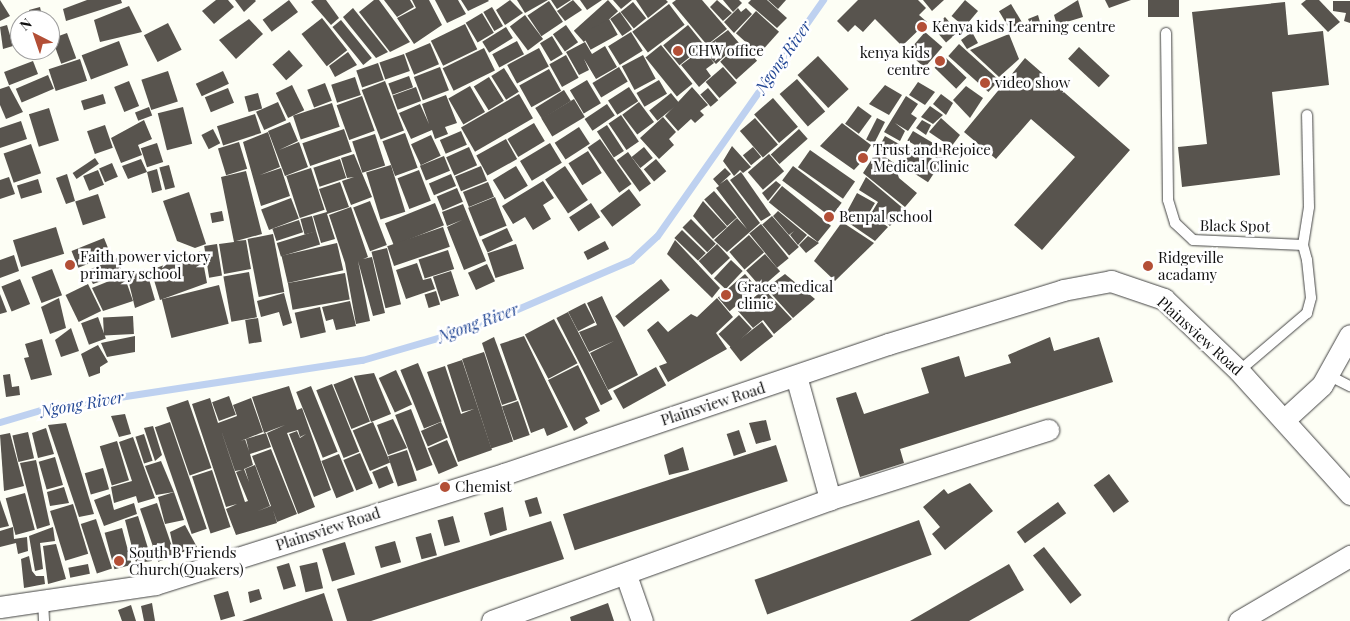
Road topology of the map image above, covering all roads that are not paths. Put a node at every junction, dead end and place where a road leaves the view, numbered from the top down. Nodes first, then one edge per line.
1 (1166, 33) dead end
2 (1307, 115) dead end
3 (1303, 245) junction
4 (1350, 335) edge
5 (1239, 371) junction
6 (1328, 375) junction
7 (796, 376) junction
8 (1350, 386) edge
9 (1285, 419) junction
10 (1048, 430) dead end
11 (1350, 494) edge
12 (830, 499) junction
13 (1350, 556) edge
14 (626, 575) junction
15 (0, 607) edge
16 (44, 611) edge
17 (492, 621) edge
18 (642, 621) edge
19 (1239, 621) edge

1 - 3 lane, Black Spot
2 - 3 lane
3 - 5 lane
4 - 6 street
5 - 7 street, Plainsview Road
5 - 9 street, Plainsview Road
6 - 8 lane
6 - 9 street
7 - 12 street
7 - 16 street, Plainsview Road
9 - 11 street, Plainsview Road
10 - 12 street
12 - 14 street
13 - 19 street
14 - 17 street
14 - 18 street
15 - 16 street, Plainsview Road

